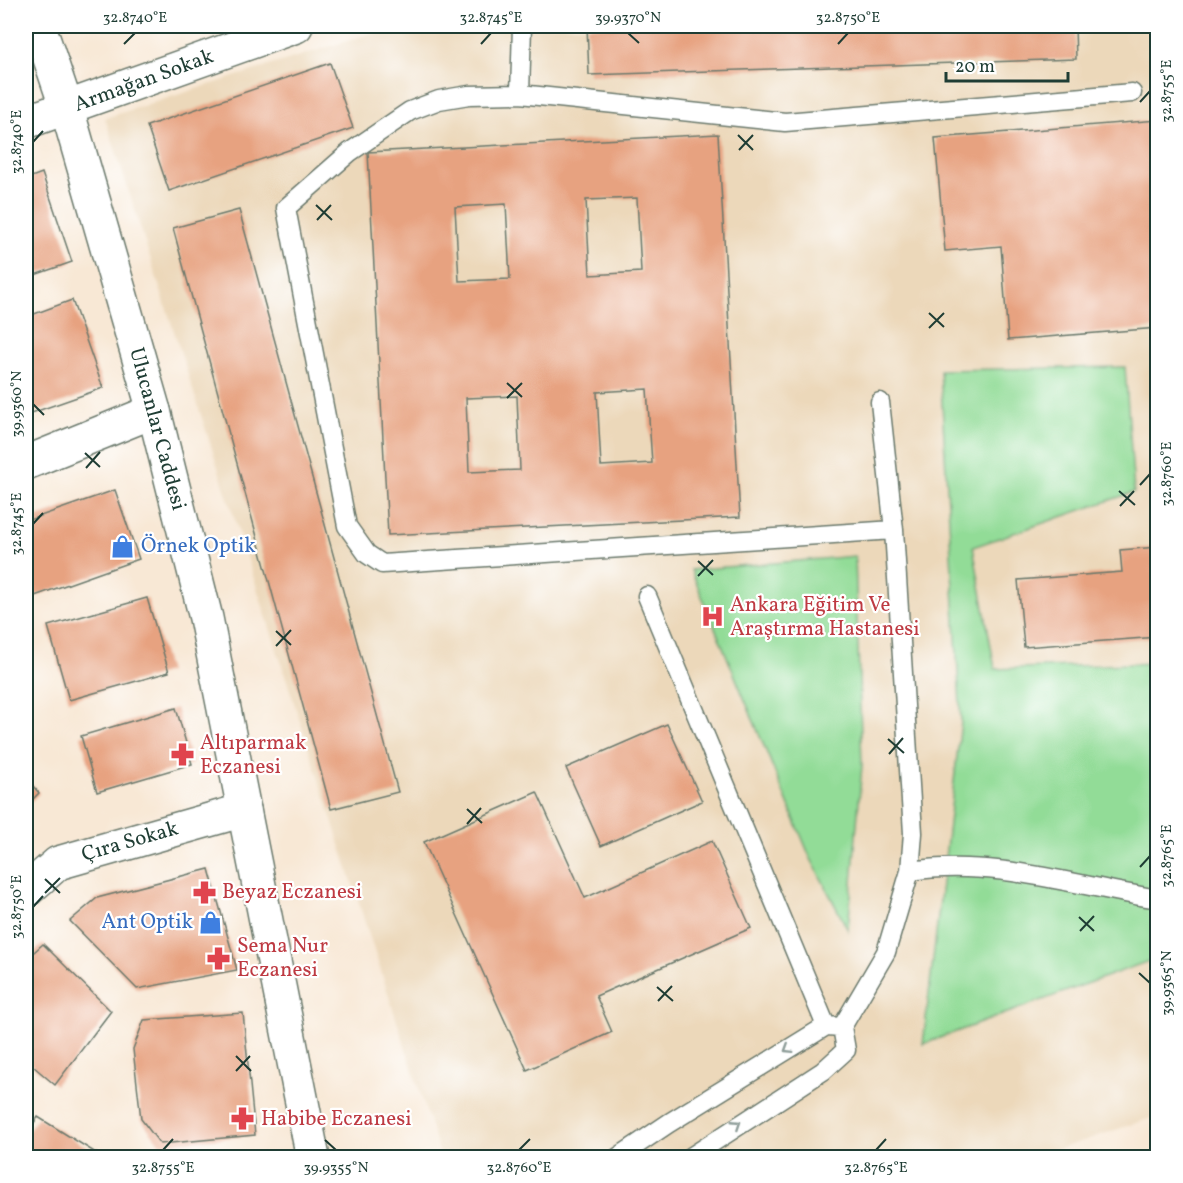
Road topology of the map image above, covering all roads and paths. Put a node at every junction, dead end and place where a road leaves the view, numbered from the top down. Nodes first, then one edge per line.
1 (39, 26) edge
2 (296, 26) edge
3 (522, 26) edge
4 (1132, 93) dead end
5 (520, 94) junction
6 (67, 109) junction
7 (26, 122) edge
8 (880, 402) dead end
9 (153, 411) junction
10 (26, 463) edge
11 (894, 530) junction
12 (647, 596) dead end
13 (244, 810) junction
14 (910, 871) junction
15 (26, 891) edge
16 (1158, 899) edge
17 (834, 1027) junction
18 (313, 1158) edge
19 (618, 1158) edge
20 (689, 1158) edge

1 - 6 main road, Ulucanlar Caddesi
2 - 6 main road, Armağan Sokak
3 - 5 lane
4 - 5 lane
5 - 11 lane
6 - 7 main road, Armağan Sokak
6 - 9 main road, Ulucanlar Caddesi
8 - 11 lane
9 - 10 main road
9 - 13 main road, Ulucanlar Caddesi
11 - 14 lane
12 - 17 lane
13 - 15 main road, Çıra Sokak
13 - 18 main road, Ulucanlar Caddesi
14 - 16 lane
14 - 17 lane
17 -> 19 lane
20 -> 17 lane

